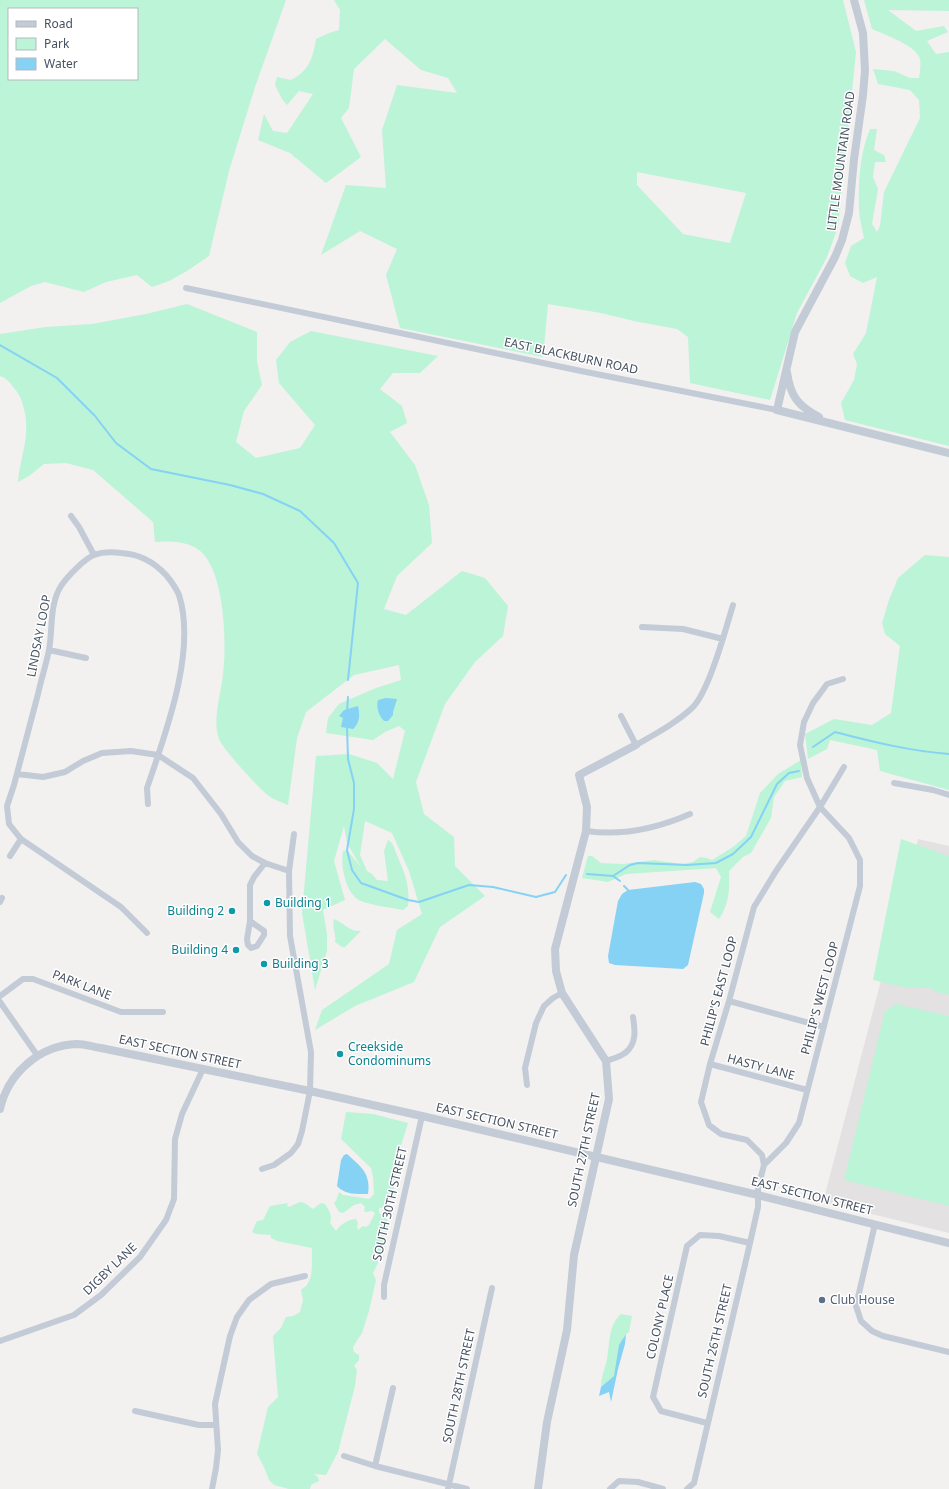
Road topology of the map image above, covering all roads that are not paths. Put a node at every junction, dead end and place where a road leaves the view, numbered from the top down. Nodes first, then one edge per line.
1 (854, 0) edge
2 (186, 288) dead end
3 (787, 368) junction
4 (777, 410) junction
5 (831, 424) junction
6 (949, 453) edge
7 (71, 516) dead end
8 (94, 555) junction
9 (733, 605) dead end
10 (642, 627) dead end
11 (723, 639) junction
12 (49, 650) junction
13 (86, 658) dead end
14 (843, 679) dead end
15 (621, 716) dead end
16 (636, 745) junction
17 (158, 755) junction
18 (844, 767) dead end
19 (17, 774) junction
20 (894, 783) dead end
21 (949, 795) edge
22 (148, 804) dead end
23 (820, 807) junction
24 (690, 814) dead end
25 (586, 831) junction
26 (294, 834) dead end
27 (21, 839) junction
28 (10, 856) dead end
29 (265, 863) junction
30 (289, 871) junction
31 (250, 921) dead end
32 (147, 933) dead end
33 (562, 994) junction
34 (0, 996) edge
35 (0, 1002) edge
36 (729, 1002) junction
37 (163, 1012) dead end
38 (633, 1017) dead end
39 (824, 1027) junction
40 (37, 1055) junction
41 (606, 1061) junction
42 (710, 1064) junction
43 (203, 1069) junction
44 (527, 1085) dead end
45 (806, 1090) junction
46 (310, 1091) junction
47 (1, 1100) edge
48 (0, 1109) edge
49 (422, 1116) junction
50 (596, 1157) junction
51 (764, 1165) junction
52 (262, 1169) dead end
53 (758, 1195) junction
54 (875, 1224) junction
55 (750, 1243) junction
56 (949, 1243) edge
57 (305, 1276) dead end
58 (492, 1288) dead end
59 (384, 1297) dead end
60 (0, 1341) edge
61 (949, 1352) edge
62 (393, 1388) dead end
63 (135, 1411) dead end
64 (707, 1423) junction
65 (216, 1425) junction
66 (344, 1456) dead end
67 (375, 1466) junction
68 (448, 1487) edge
69 (212, 1489) edge
70 (467, 1489) edge
71 (538, 1489) edge
72 (610, 1489) edge
73 (663, 1489) edge
74 (687, 1489) edge

1 - 3 street, LITTLE MOUNTAIN ROAD
2 - 4 street, EAST BLACKBURN ROAD
3 - 4 street, LITTLE MOUNTAIN ROAD
3 - 5 street
4 - 5 street, EAST BLACKBURN ROAD
5 - 6 street, EAST BLACKBURN ROAD
7 - 8 street
8 - 12 street, LINDSAY LOOP
8 - 17 street, LINDSAY LOOP
9 - 11 street
10 - 11 street
11 - 16 street
12 - 13 street
12 - 19 street, LINDSAY LOOP
14 - 23 street, PHILIP'S WEST LOOP
15 - 16 street
16 - 25 street, SOUTH 27TH STREET
17 - 19 street
17 - 22 street, LINDSAY LOOP
17 - 29 street
18 - 23 street, PHILIP'S EAST LOOP
19 - 27 street, LINDSAY LOOP
20 - 21 street
23 - 36 street, PHILIP'S EAST LOOP
23 - 39 street, PHILIP'S WEST LOOP
24 - 25 street
25 - 33 street, SOUTH 27TH STREET
26 - 30 street
27 - 28 street
27 - 32 street, LINDSAY LOOP
29 - 30 street
29 - 31 street
30 - 46 street
33 - 41 street, SOUTH 27TH STREET
33 - 44 street
34 - 37 street, PARK LANE
35 - 40 street
36 - 39 street
36 - 42 street, PHILIP'S EAST LOOP
38 - 41 street
39 - 45 street, PHILIP'S WEST LOOP
40 - 43 street, EAST SECTION STREET
40 - 47 street
41 - 50 street, SOUTH 27TH STREET
42 - 45 street, HASTY LANE
42 - 51 street, PHILIP'S EAST LOOP
43 - 46 street, EAST SECTION STREET
43 - 60 street, DIGBY LANE
45 - 51 street, PHILIP'S WEST LOOP
46 - 49 street, EAST SECTION STREET
46 - 52 street
47 - 48 street
49 - 50 street, EAST SECTION STREET
49 - 59 street, SOUTH 30TH STREET
50 - 53 street, EAST SECTION STREET
50 - 71 street, SOUTH 27TH STREET
51 - 53 street, PHILIP'S WEST LOOP
53 - 54 street, EAST SECTION STREET
53 - 55 street, SOUTH 26TH STREET
54 - 56 street, EAST SECTION STREET
54 - 61 street
55 - 64 street, SOUTH 26TH STREET
55 - 64 street, COLONY PLACE
57 - 65 street
58 - 68 street, SOUTH 28TH STREET
62 - 67 street
63 - 65 street
64 - 74 street, SOUTH 26TH STREET
65 - 69 street
66 - 67 street
67 - 68 street
68 - 70 street
72 - 73 street

